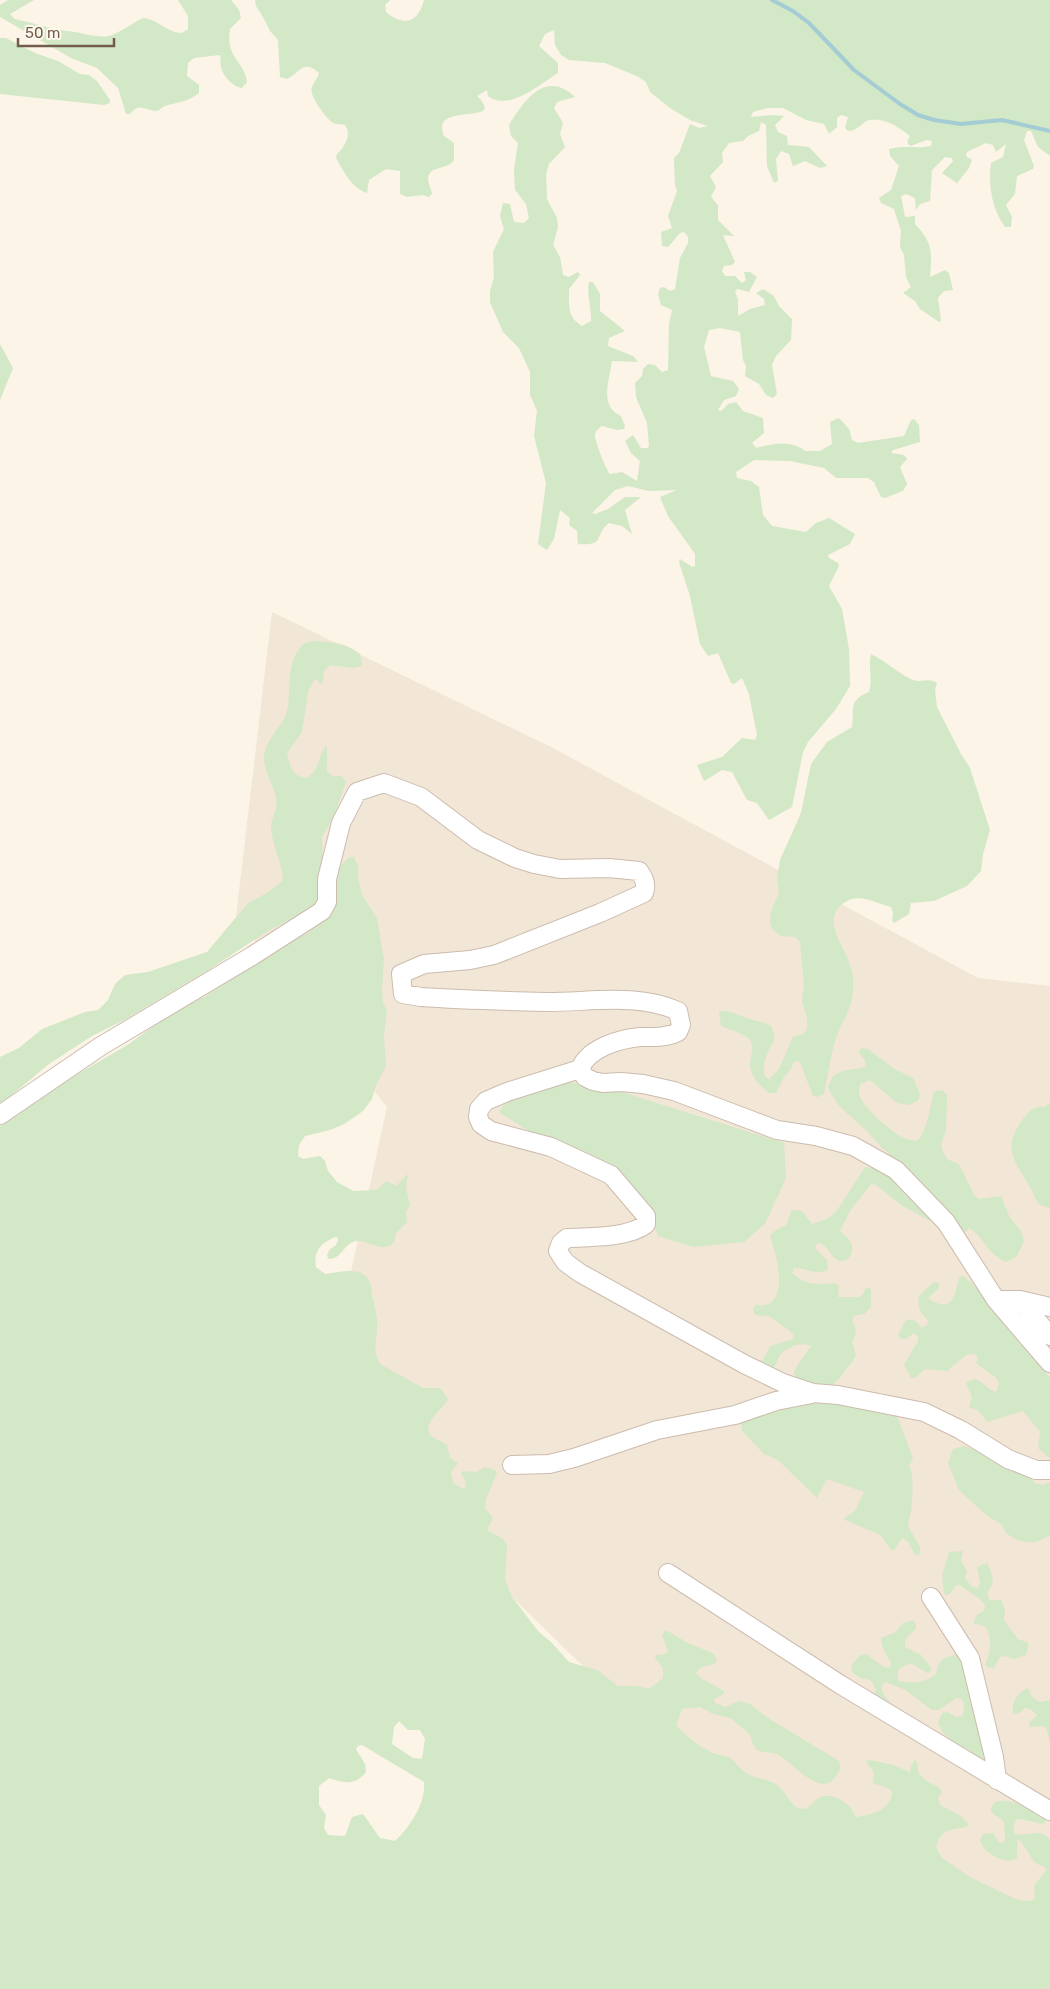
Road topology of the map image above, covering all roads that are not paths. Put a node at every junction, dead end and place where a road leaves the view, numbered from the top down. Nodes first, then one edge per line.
1 (580, 1069) junction
2 (0, 1115) edge
3 (996, 1300) junction
4 (1020, 1300) junction
5 (1050, 1307) edge
6 (1050, 1336) edge
7 (1050, 1363) edge
8 (813, 1393) junction
9 (512, 1465) dead end
10 (1050, 1470) edge
11 (668, 1573) dead end
12 (931, 1597) dead end
13 (997, 1780) junction
14 (1050, 1811) edge

1 - 2 street
1 - 3 street
1 - 8 street
3 - 4 street
3 - 7 street
4 - 5 street
4 - 6 street
8 - 9 street
8 - 10 street
11 - 13 street
12 - 13 street
13 - 14 street

